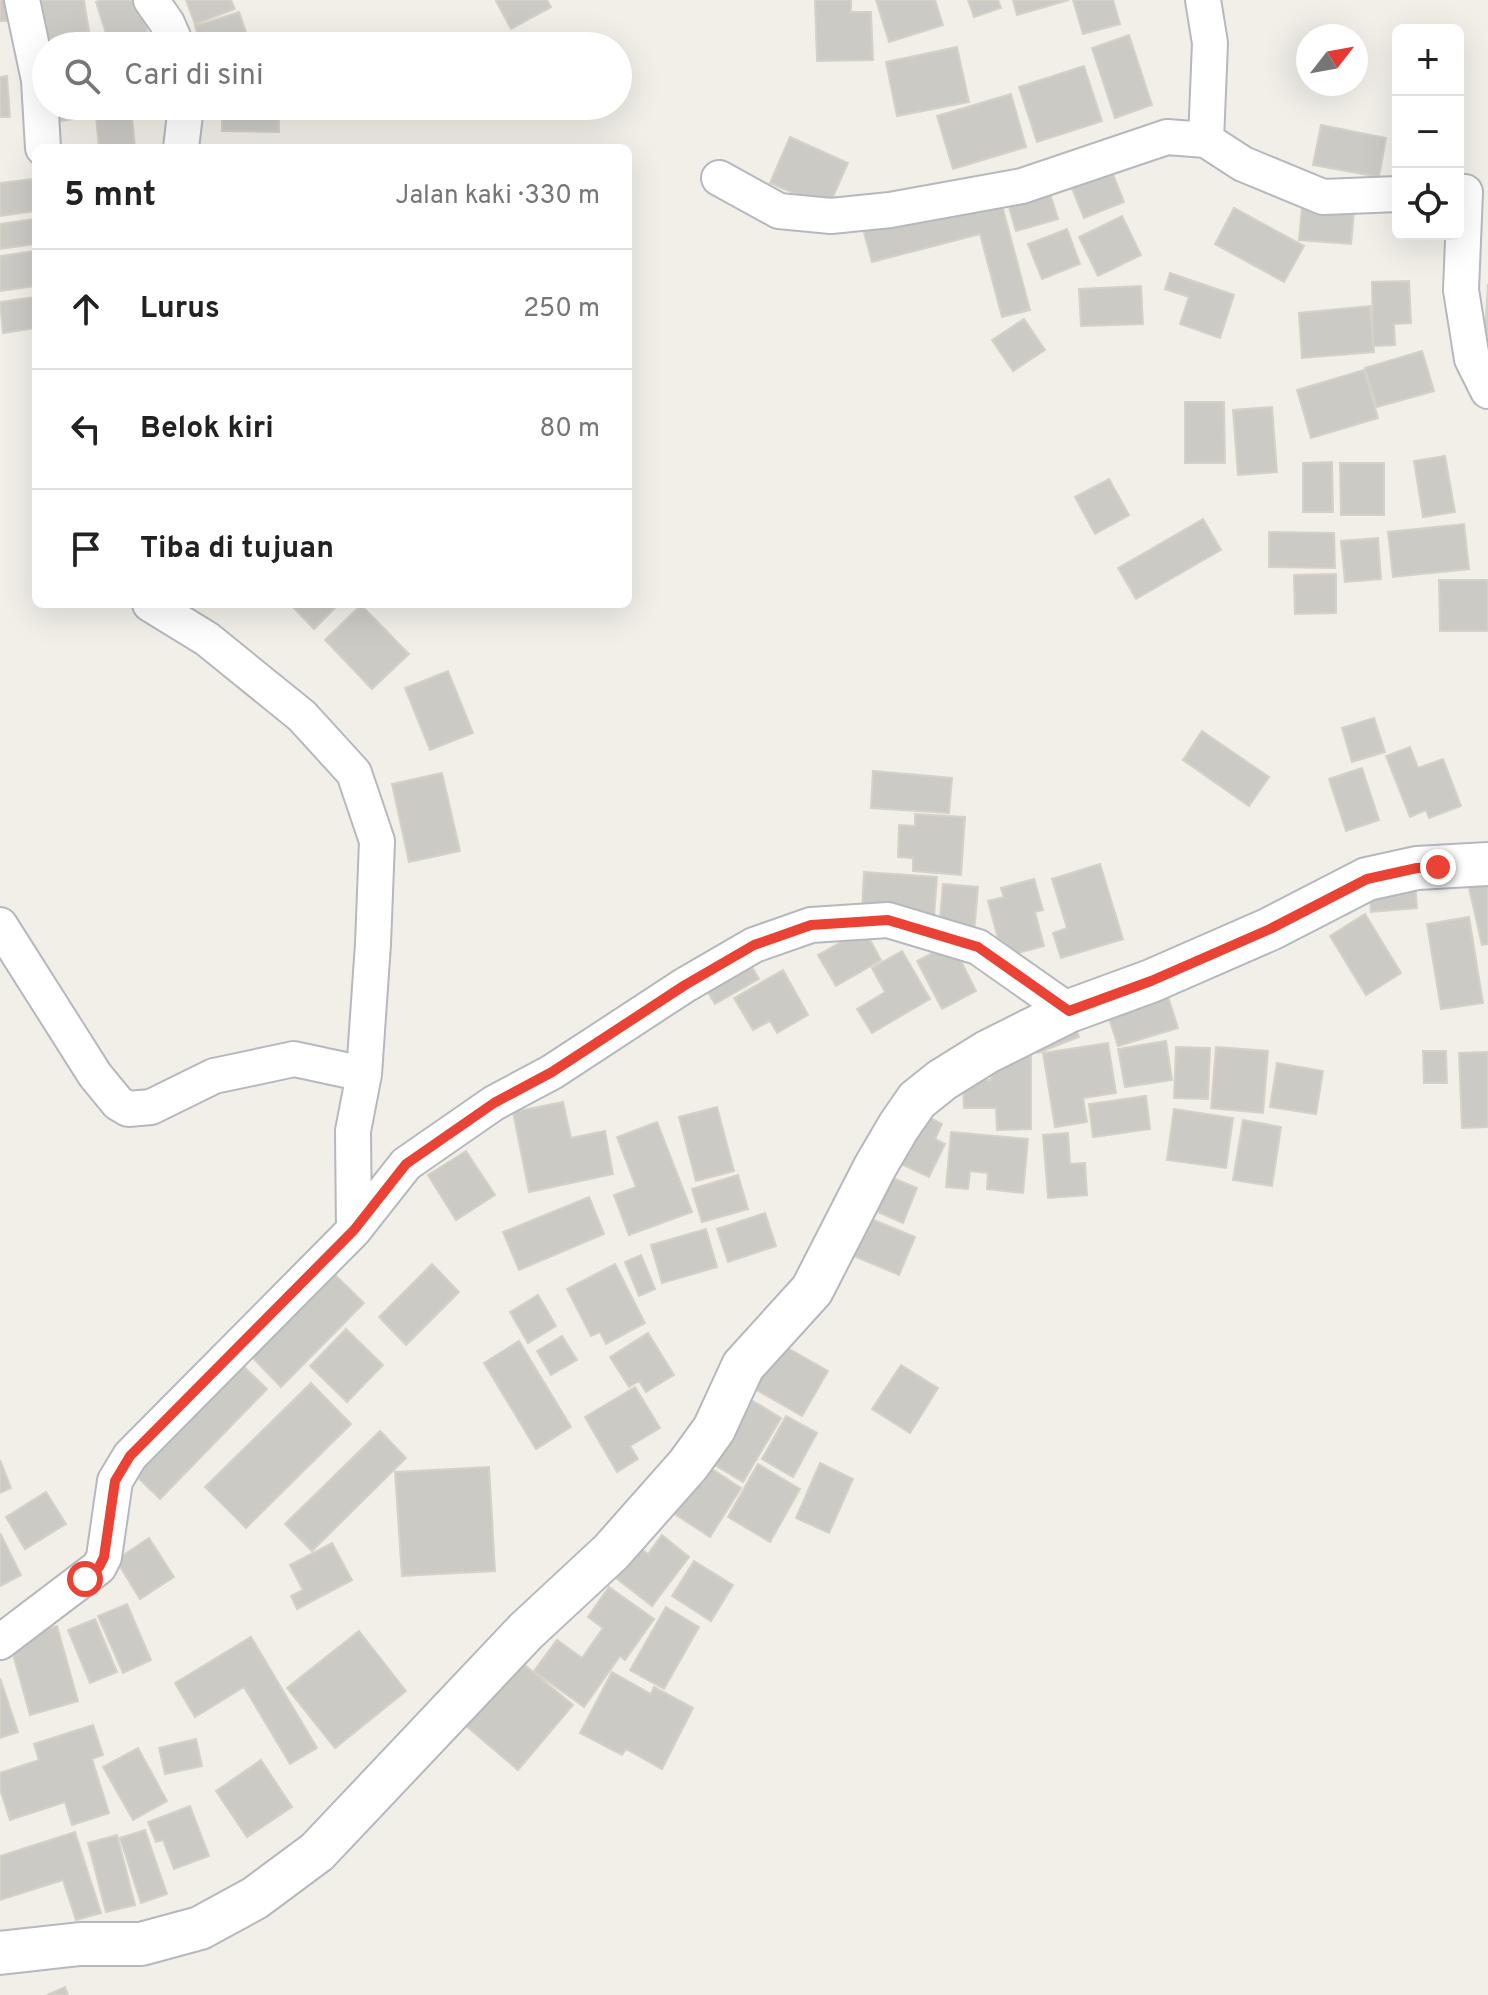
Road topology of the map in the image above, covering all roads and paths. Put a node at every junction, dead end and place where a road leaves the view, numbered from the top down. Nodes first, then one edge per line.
1 (22, 0) edge
2 (151, 0) edge
3 (1203, 0) edge
4 (171, 32) edge
5 (32, 47) edge
6 (41, 120) edge
7 (184, 120) edge
8 (1206, 140) junction
9 (43, 144) edge
10 (181, 144) edge
11 (719, 178) dead end
12 (1470, 192) edge
13 (1392, 194) edge
14 (1488, 391) edge
15 (157, 608) edge
16 (1488, 864) edge
17 (0, 925) edge
18 (1069, 1011) junction
19 (364, 1074) junction
20 (354, 1230) junction
21 (0, 1642) edge
22 (0, 1953) edge

1 - 5 street
2 - 4 street
3 - 8 street
6 - 9 street
7 - 10 street
8 - 11 street
8 - 13 street
12 - 14 street
15 - 19 street
16 - 18 street
17 - 19 street
18 - 20 street
18 - 22 street
19 - 20 street
20 - 21 street

